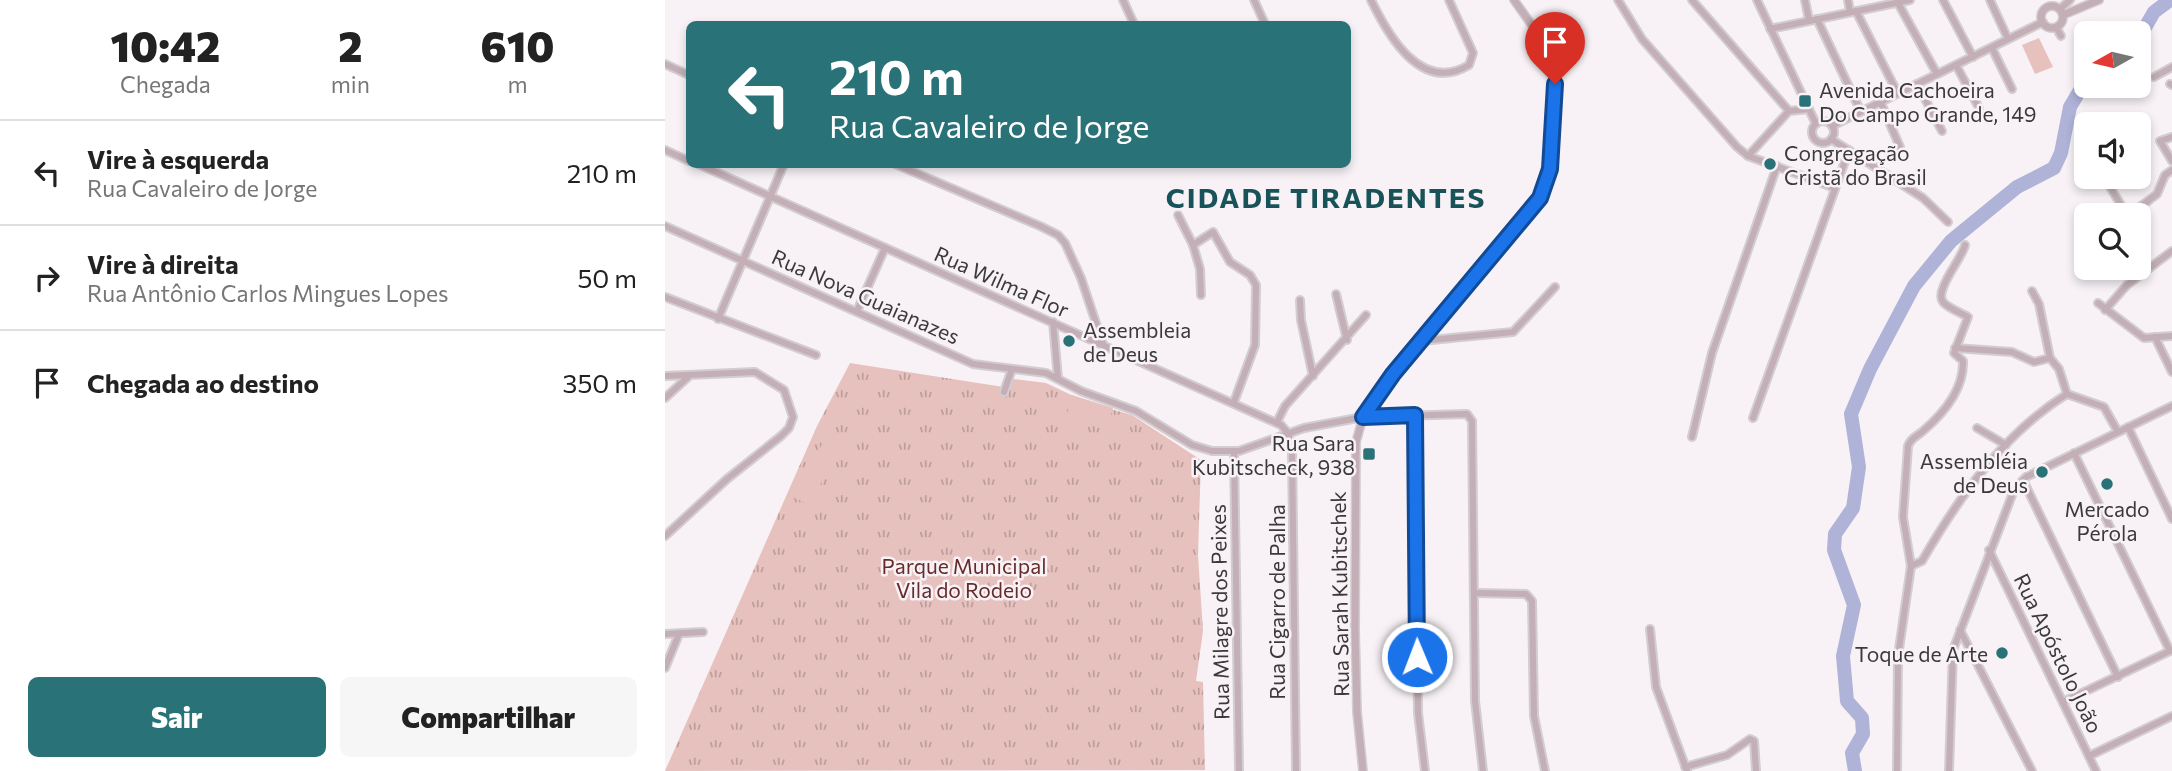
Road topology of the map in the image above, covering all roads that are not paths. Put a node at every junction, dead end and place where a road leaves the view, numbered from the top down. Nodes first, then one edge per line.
1 (1122, 0) edge
2 (1254, 0) edge
3 (1371, 0) edge
4 (1449, 0) edge
5 (1514, 0) edge
6 (1618, 0) edge
7 (1692, 0) edge
8 (1756, 0) edge
9 (1805, 0) edge
10 (1848, 0) edge
11 (1910, 0) edge
12 (1943, 0) edge
13 (1990, 0) edge
14 (2070, 0) edge
15 (2099, 0) edge
16 (1898, 2) junction
17 (2045, 4) edge
18 (1853, 12) junction
19 (2061, 12) junction
20 (1813, 20) junction
21 (1133, 21) edge
22 (1264, 21) edge
23 (2043, 22) junction
24 (2056, 27) junction
25 (1770, 29) junction
26 (2061, 36) dead end
27 (2008, 38) junction
28 (1992, 47) junction
29 (1973, 57) junction
30 (665, 64) edge
31 (1956, 65) junction
32 (2172, 68) edge
33 (686, 74) edge
34 (1937, 74) junction
35 (2154, 77) dead end
36 (1917, 84) junction
37 (2013, 89) dead end
38 (1897, 92) junction
39 (1880, 101) junction
40 (1809, 108) junction
41 (1979, 108) dead end
42 (1860, 110) junction
43 (1789, 111) junction
44 (1816, 124) junction
45 (1832, 126) junction
46 (1942, 131) dead end
47 (2172, 137) edge
48 (1831, 139) junction
49 (1900, 147) dead end
50 (665, 150) edge
51 (1849, 150) junction
52 (1748, 156) junction
53 (686, 160) edge
54 (2172, 161) edge
55 (1777, 166) junction
56 (707, 168) edge
57 (782, 168) edge
58 (904, 168) edge
59 (2172, 170) edge
60 (1835, 188) junction
61 (771, 196) junction
62 (2145, 203) edge
63 (1178, 215) dead end
64 (1948, 222) dead end
65 (665, 226) edge
66 (1193, 245) junction
67 (1965, 245) dead end
68 (885, 248) junction
69 (2172, 251) edge
70 (744, 261) junction
71 (1555, 287) dead end
72 (2032, 291) dead end
73 (1336, 294) dead end
74 (1201, 295) dead end
75 (665, 297) edge
76 (1300, 300) dead end
77 (2098, 303) dead end
78 (2105, 310) junction
79 (857, 311) junction
80 (1366, 315) dead end
81 (718, 319) junction
82 (1052, 322) junction
83 (2172, 336) edge
84 (2155, 337) junction
85 (1347, 340) junction
86 (1421, 341) junction
87 (1103, 344) junction
88 (1955, 348) junction
89 (816, 355) dead end
90 (2050, 358) junction
91 (1011, 369) junction
92 (2172, 372) edge
93 (665, 376) edge
94 (1313, 376) junction
95 (688, 377) junction
96 (1058, 379) junction
97 (1004, 392) dead end
98 (2067, 394) junction
99 (667, 396) edge
100 (1234, 402) junction
101 (2172, 406) edge
102 (1415, 415) junction
103 (1363, 417) junction
104 (1753, 418) dead end
105 (1277, 422) junction
106 (2128, 427) junction
107 (1977, 428) dead end
108 (2118, 432) junction
109 (1288, 433) junction
110 (1692, 437) dead end
111 (2006, 444) junction
112 (1234, 452) junction
113 (2074, 453) junction
114 (2023, 480) junction
115 (2172, 519) edge
116 (665, 536) edge
117 (1989, 550) junction
118 (1911, 566) junction
119 (1474, 593) junction
120 (1650, 629) dead end
121 (1960, 630) junction
122 (703, 632) dead end
123 (679, 634) junction
124 (665, 635) edge
125 (2171, 650) edge
126 (665, 668) edge
127 (2118, 677) junction
128 (2063, 702) junction
129 (2172, 716) edge
130 (2089, 756) junction
131 (1686, 769) edge
132 (1239, 771) edge
133 (1296, 771) edge
134 (1363, 771) edge
135 (1425, 771) edge
136 (1483, 771) edge
137 (1548, 771) edge
138 (1756, 771) edge
139 (1897, 771) edge
140 (1949, 771) edge
141 (2032, 771) edge
142 (2096, 771) edge

1 - 21 street
2 - 22 street
3 - 4 street
5 - 86 street
6 - 52 street
7 - 43 street
8 - 25 street
9 - 20 street
10 - 18 street
11 - 16 street
12 - 29 street
13 - 27 street
14 - 19 street
15 - 19 street
16 - 18 street
16 - 34 street
17 - 19 street
17 - 23 street
18 - 20 street
18 - 38 street
19 - 24 street
20 - 25 street
20 - 42 street
23 - 24 street
23 - 27 street
24 - 26 street
25 - 40 street
27 - 28 street
28 - 29 street
28 - 37 street
29 - 31 street
30 - 33 street
31 - 34 street
31 - 41 street
32 - 35 street
34 - 36 street
36 - 38 street
36 - 46 street
38 - 39 street
39 - 42 street
39 - 49 street
40 - 43 street
40 - 44 street
42 - 45 street
43 - 52 street
44 - 45 street
44 - 48 street
45 - 48 street
47 - 54 street
48 - 51 street
50 - 53 street
51 - 60 street
51 - 64 street
52 - 55 street
55 - 60 street
55 - 110 street
56 - 61 street, Rua Wilma Flor
57 - 61 street
58 - 87 street
59 - 62 street
60 - 104 street
61 - 68 street, Rua Wilma Flor
61 - 70 street
63 - 66 street
65 - 70 street, Rua Nova Guaianazes
66 - 74 street
66 - 100 street
67 - 88 street
68 - 79 street
68 - 82 street, Rua Wilma Flor
69 - 78 street
70 - 79 street, Rua Nova Guaianazes
70 - 81 street
71 - 86 street
72 - 90 street
73 - 85 street
75 - 81 street
76 - 94 street
77 - 78 street
78 - 84 street
79 - 91 street, Rua Nova Guaianazes
80 - 85 street
81 - 89 street
82 - 87 street, Rua Wilma Flor
82 - 96 street
83 - 84 street
84 - 92 street
85 - 94 street
86 - 103 street
87 - 100 street, Rua Wilma Flor
88 - 90 street
88 - 118 street
90 - 98 street
91 - 96 street, Rua Nova Guaianazes
91 - 97 street
93 - 95 street
94 - 105 street
95 - 99 street
95 - 116 street
96 - 112 street, Rua Nova Guaianazes
98 - 108 street
98 - 111 street
100 - 105 street, Rua Wilma Flor
101 - 106 street
102 - 103 street
102 - 119 street
102 - 135 street
103 - 109 street
103 - 134 street, Rua Sarah Kubitschek
105 - 109 street, Rua Wilma Flor
106 - 108 street
106 - 115 street
107 - 111 street
108 - 113 street
109 - 112 street
109 - 133 street, Rua Cigarro de Palha
111 - 118 street
112 - 132 street, Rua Milagre dos Peixes
113 - 114 street
113 - 125 street
114 - 117 street
114 - 127 street
117 - 121 street
117 - 128 street, Rua Apóstolo João
118 - 139 street
119 - 136 street
119 - 137 street
120 - 131 street
121 - 140 street
121 - 141 street
122 - 123 street
123 - 124 street
123 - 126 street
125 - 127 street
127 - 128 street
128 - 130 street, Rua Apóstolo João
129 - 130 street
130 - 142 street, Rua Apóstolo João
131 - 138 street

